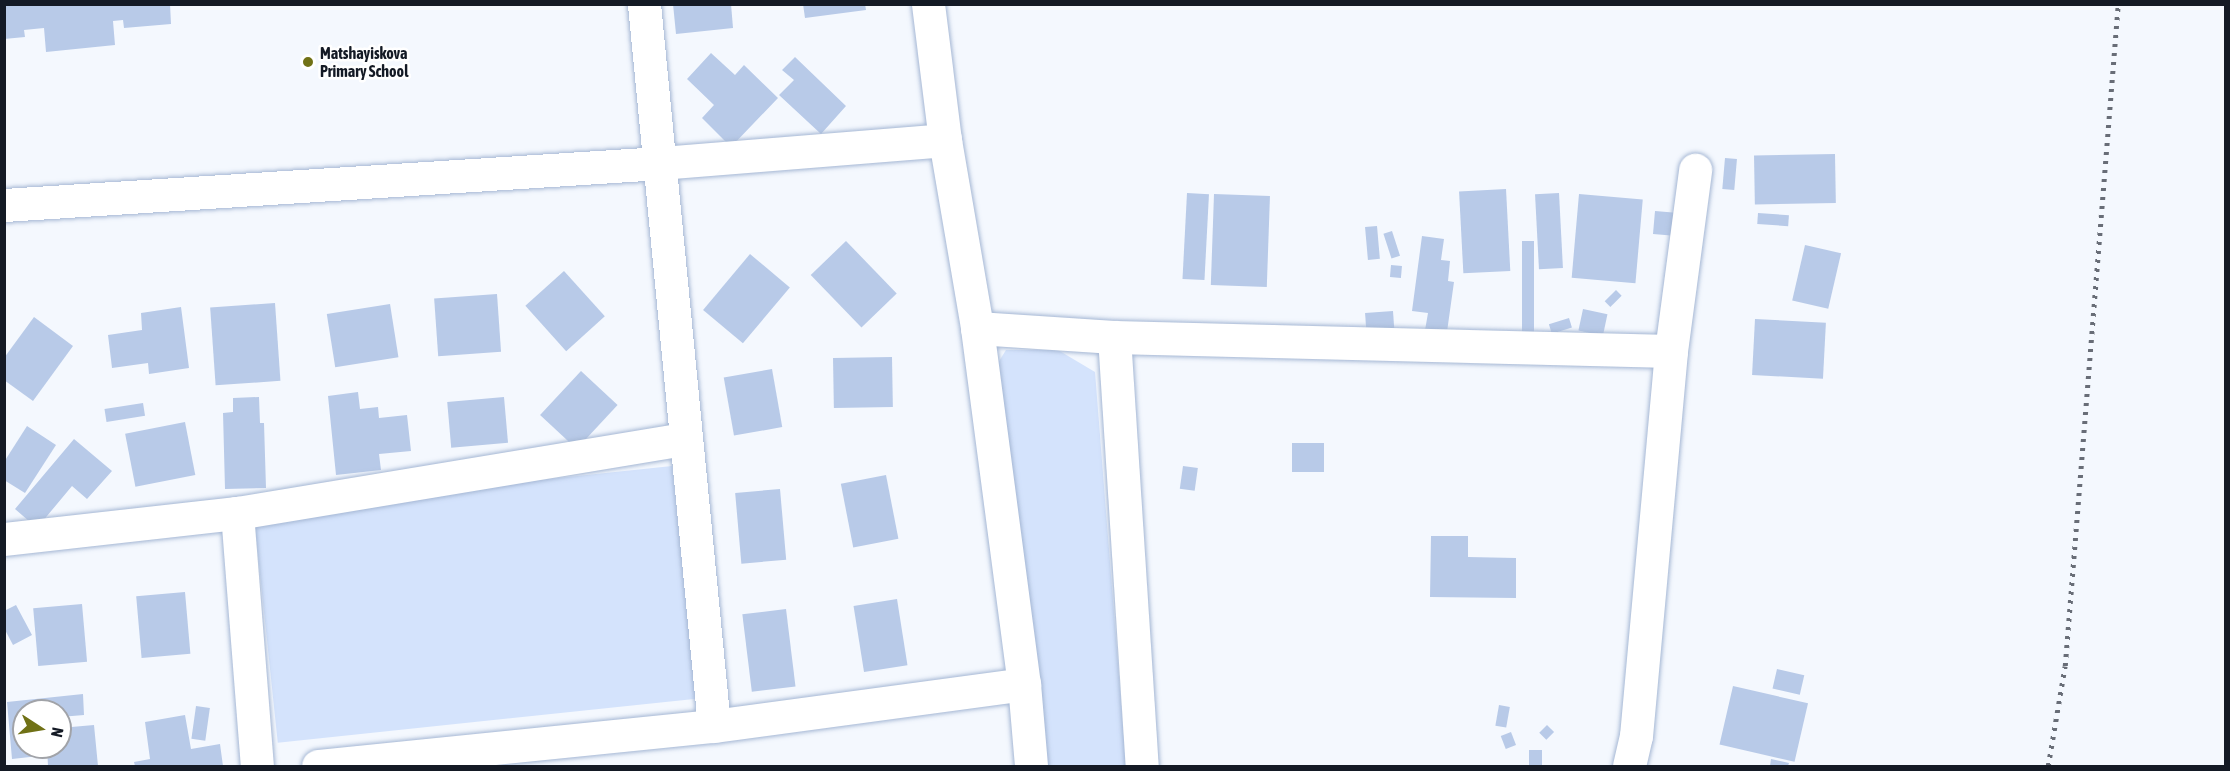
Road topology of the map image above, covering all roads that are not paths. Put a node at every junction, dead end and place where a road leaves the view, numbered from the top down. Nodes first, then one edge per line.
1 (644, 4) edge
2 (928, 4) edge
3 (945, 140) junction
4 (660, 163) junction
5 (1695, 170) dead end
6 (4, 205) edge
7 (977, 328) junction
8 (1114, 337) junction
9 (1671, 351) junction
10 (684, 439) junction
11 (237, 513) junction
12 (4, 539) edge
13 (1024, 684) junction
14 (714, 726) junction
15 (257, 766) edge
16 (318, 766) edge
17 (1031, 766) edge
18 (1142, 766) edge
19 (1629, 766) edge

1 - 4 street
2 - 3 street
3 - 4 street
3 - 7 street
4 - 6 street
4 - 10 street
5 - 9 street
7 - 8 street
7 - 13 street
8 - 9 street
8 - 18 street
9 - 19 street
10 - 11 street
10 - 14 street
11 - 12 street
11 - 15 street
13 - 14 street
13 - 17 street
14 - 16 street

